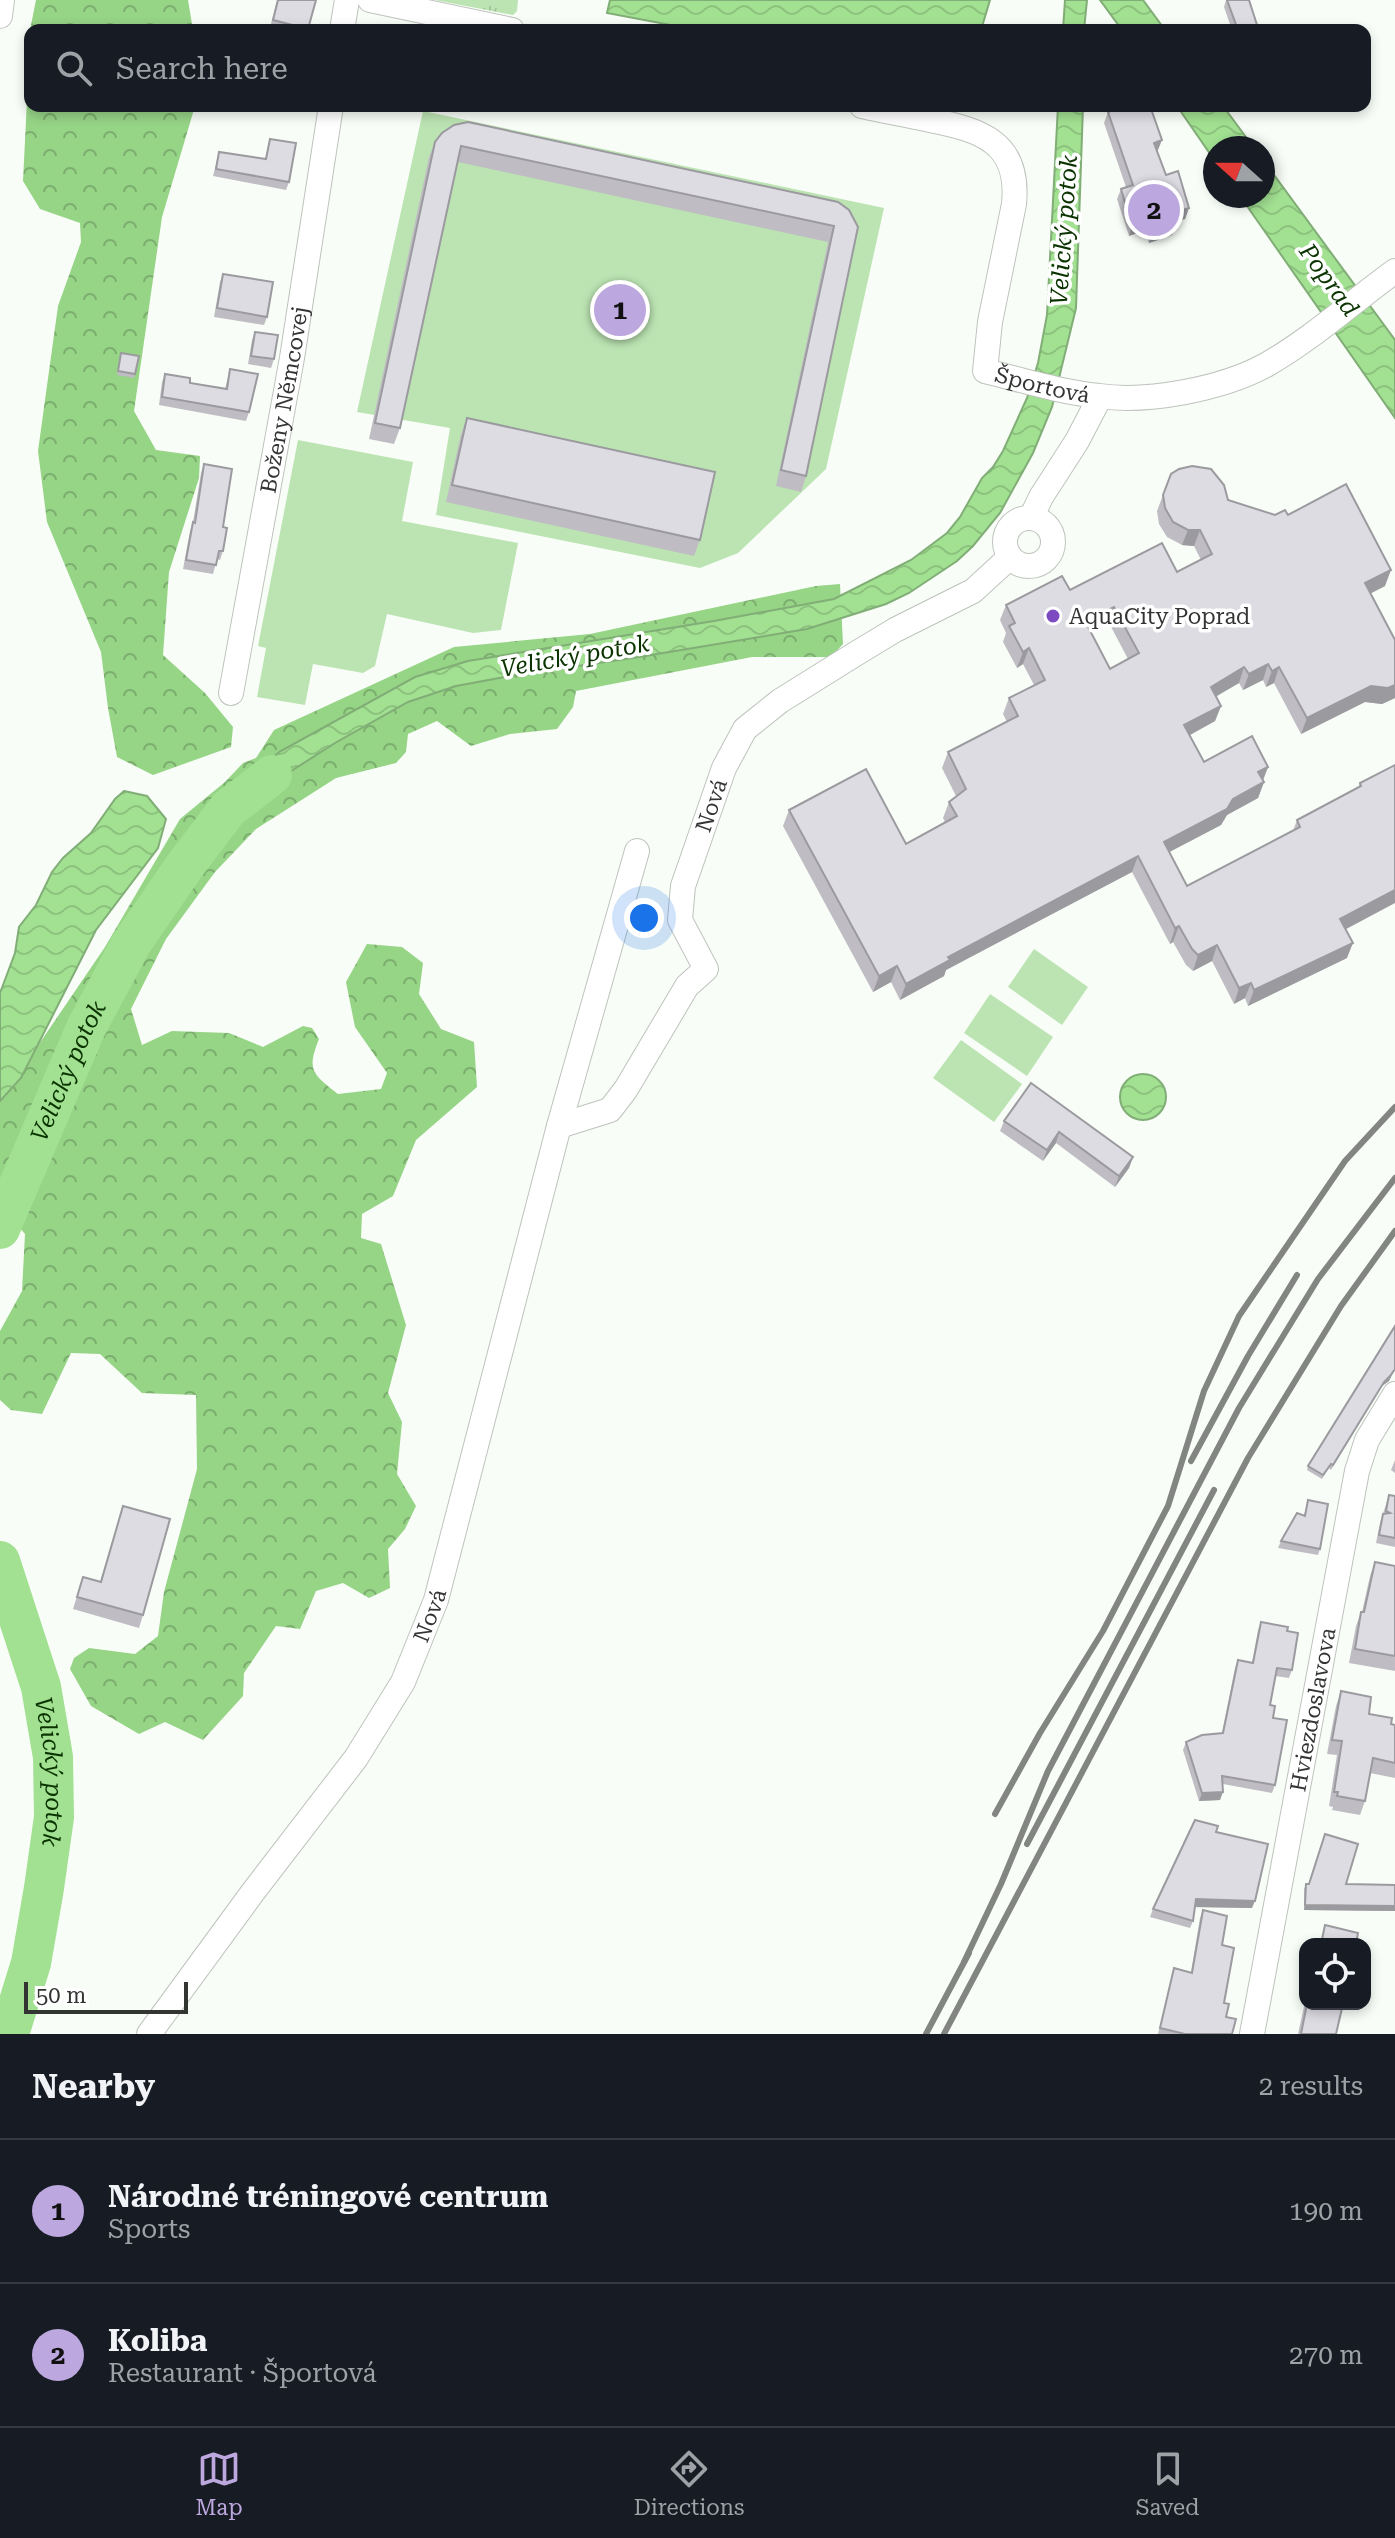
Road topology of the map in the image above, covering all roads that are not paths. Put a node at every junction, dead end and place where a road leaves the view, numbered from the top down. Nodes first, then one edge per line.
1 (2, 0) edge
2 (347, 0) edge
3 (370, 0) edge
4 (0, 16) edge
5 (343, 24) edge
6 (484, 24) edge
7 (330, 112) edge
8 (893, 112) edge
9 (1388, 276) edge
10 (1100, 397) junction
11 (1031, 518) junction
12 (1010, 557) junction
13 (231, 693) dead end
14 (637, 851) dead end
15 (559, 1126) junction
16 (1395, 1394) edge
17 (149, 2034) edge
18 (1252, 2034) edge

1 - 4 street
2 - 5 street
3 - 6 street
7 - 13 street, Boženy Němcovej
8 - 10 street, Športová
9 - 10 street, Športová
10 - 11 street
11 - 12 street
11 - 12 street
12 - 15 street, Nová
14 - 15 street, Nová
15 - 17 street, Nová
16 - 18 street, Hviezdoslavova

